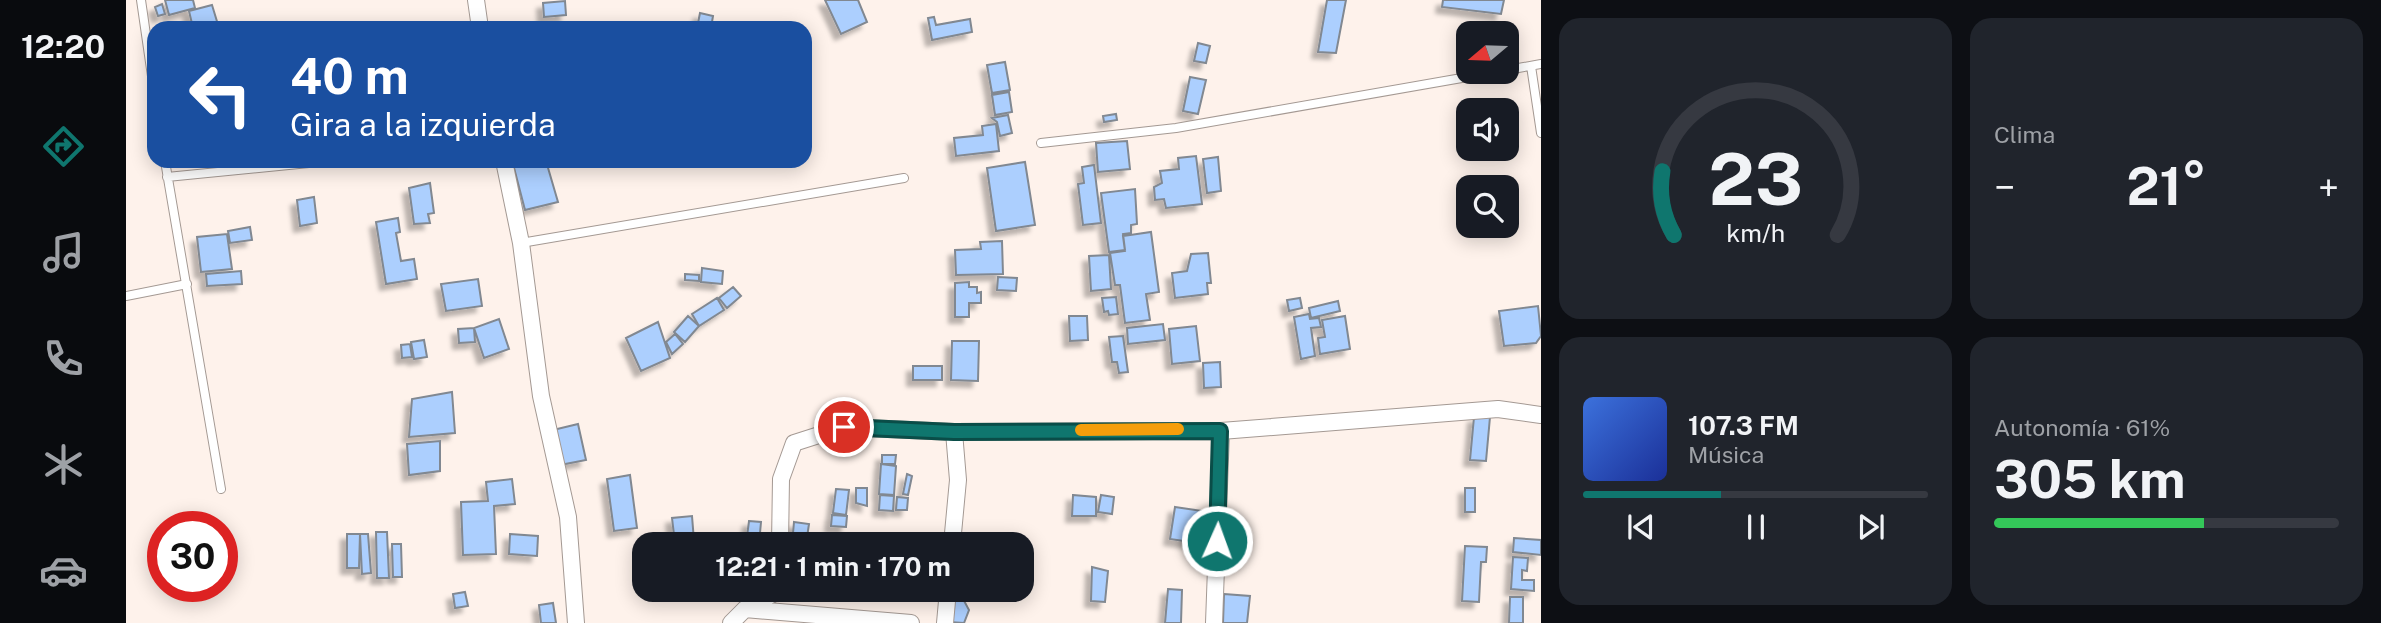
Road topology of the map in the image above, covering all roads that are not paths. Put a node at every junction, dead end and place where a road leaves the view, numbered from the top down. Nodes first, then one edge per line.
1 (141, 0) edge
2 (475, 0) edge
3 (479, 21) edge
4 (147, 42) edge
5 (1541, 64) edge
6 (1531, 66) junction
7 (1519, 68) edge
8 (1456, 79) edge
9 (1541, 132) edge
10 (1041, 143) dead end
11 (166, 168) edge
12 (258, 168) edge
13 (505, 168) edge
14 (167, 177) junction
15 (904, 178) dead end
16 (521, 243) junction
17 (187, 284) junction
18 (126, 296) edge
19 (1541, 415) edge
20 (1220, 431) junction
21 (954, 432) junction
22 (221, 489) dead end
23 (780, 532) edge
24 (953, 532) edge
25 (758, 602) edge
26 (947, 602) edge
27 (745, 609) junction
28 (576, 623) edge
29 (731, 623) edge
30 (911, 623) edge
31 (945, 623) edge
32 (1214, 623) edge

1 - 4 lane
2 - 3 street
5 - 6 lane
6 - 7 lane
6 - 9 lane
8 - 10 lane
11 - 14 lane
12 - 14 lane
13 - 16 street
14 - 17 lane
15 - 16 lane
16 - 28 street
17 - 18 lane
17 - 22 lane
19 - 20 street
20 - 21 street
20 - 32 street
21 - 23 street
21 - 24 street
25 - 27 street
26 - 31 street
27 - 29 street
27 - 30 street

